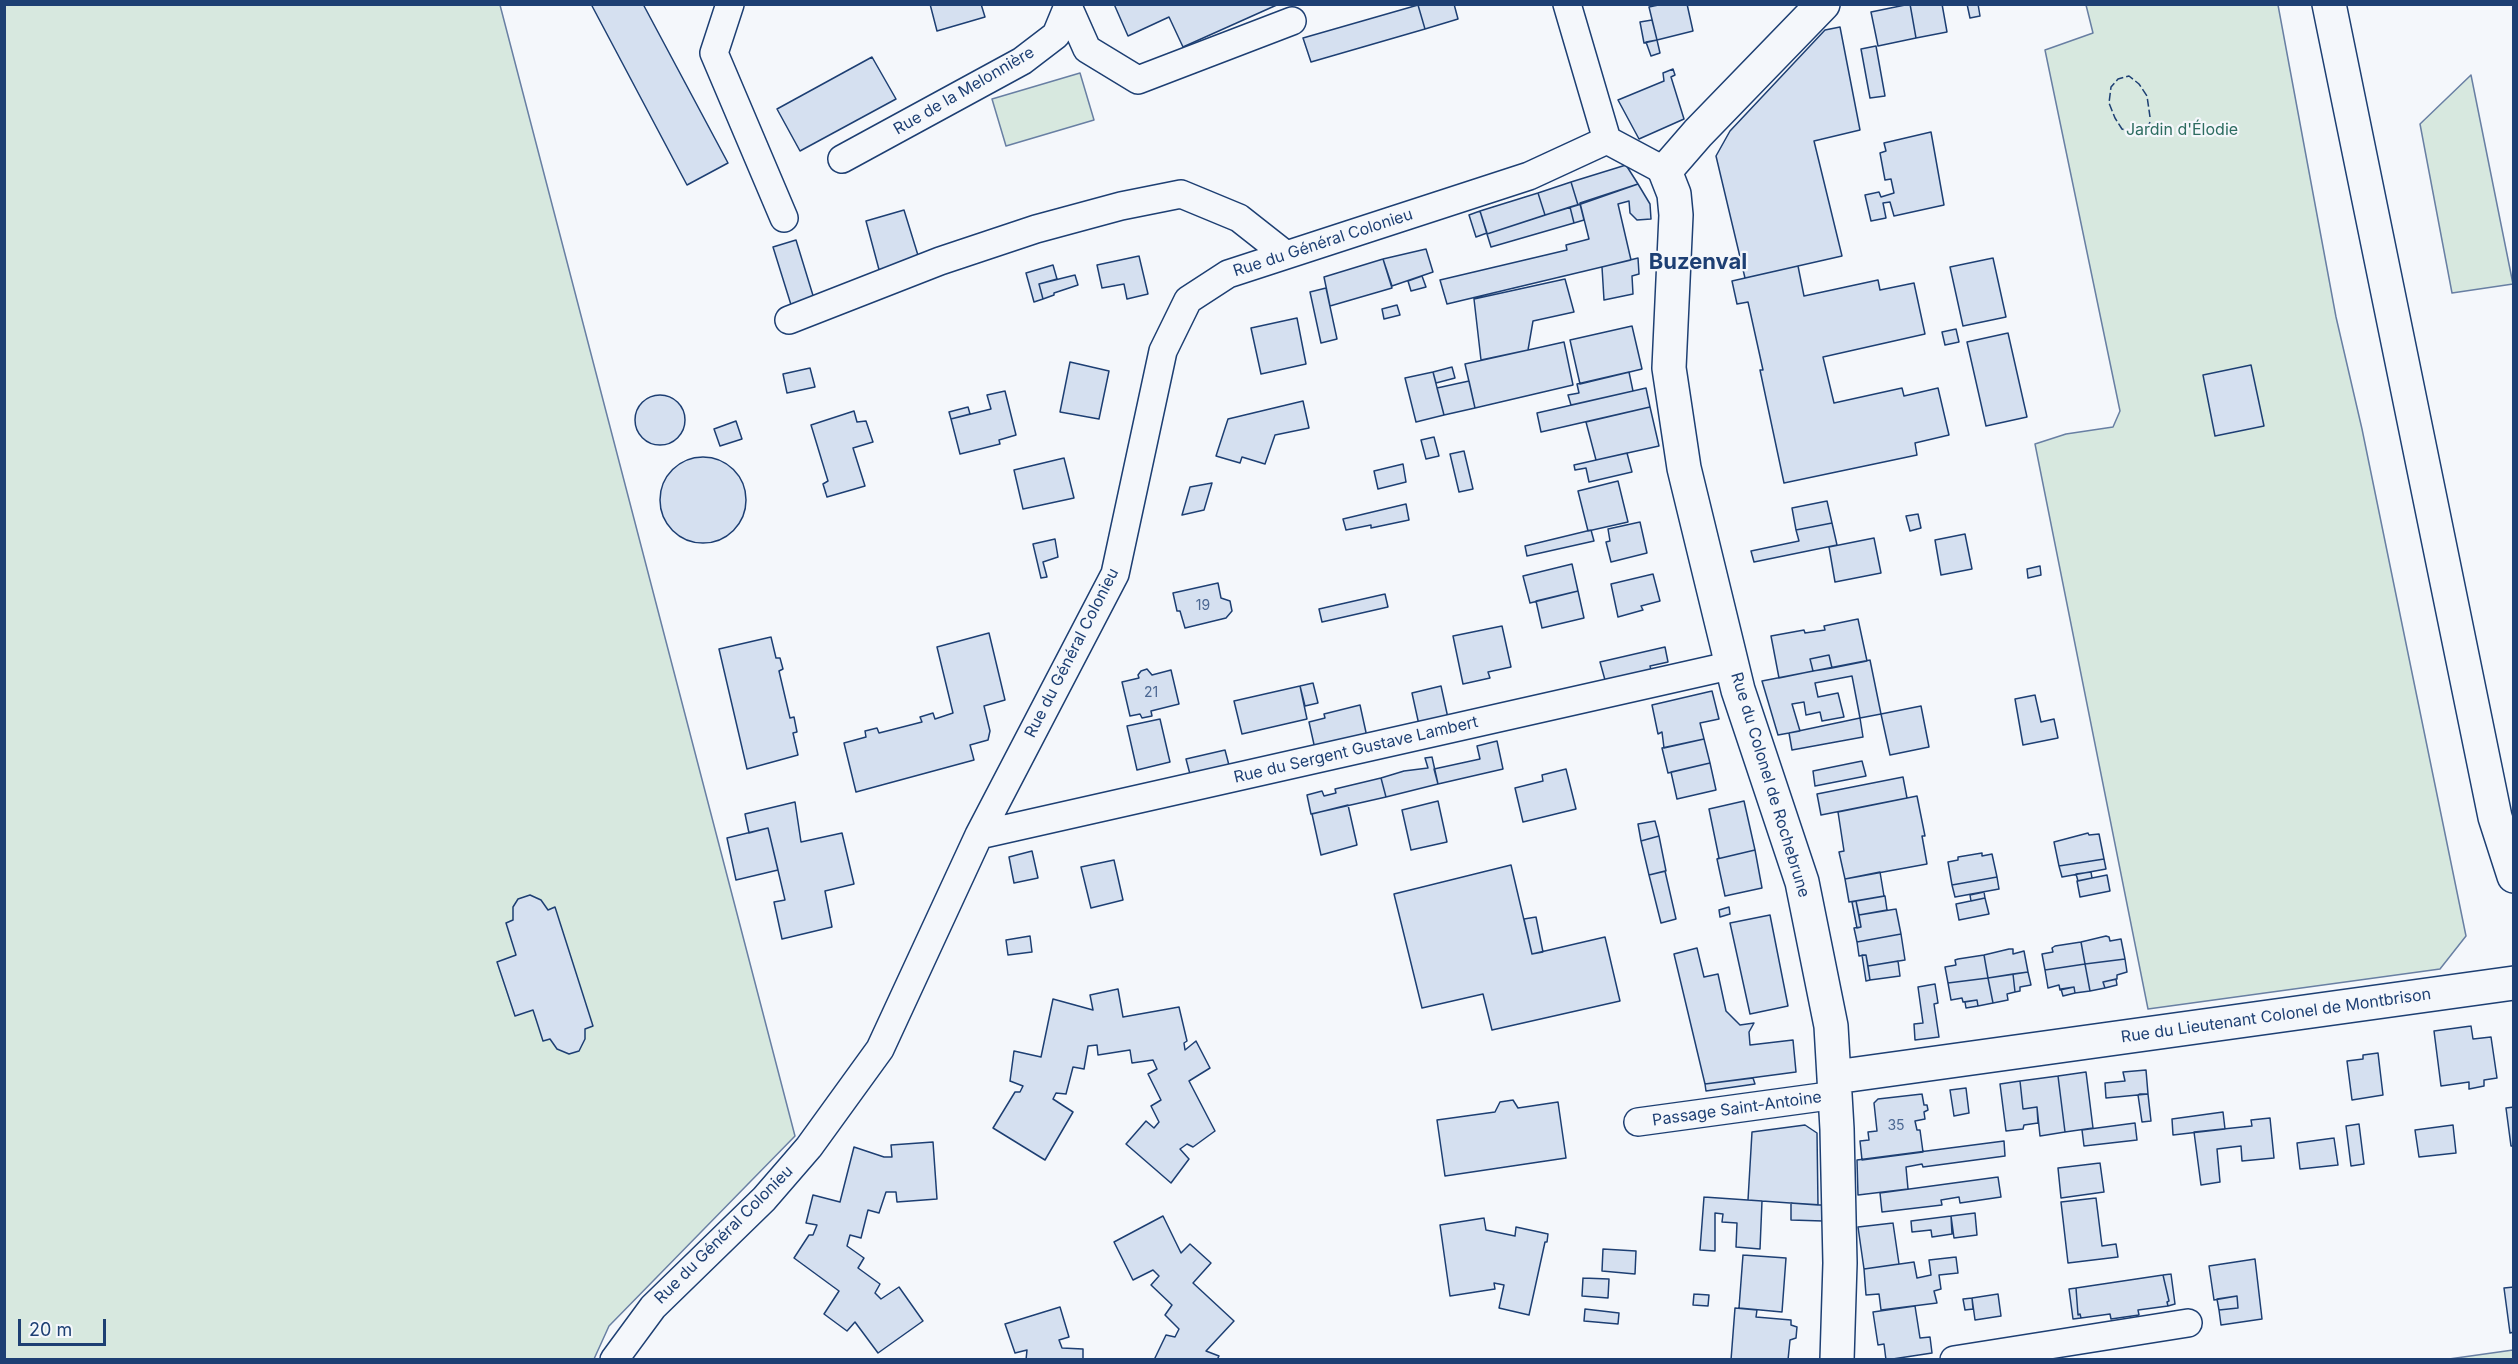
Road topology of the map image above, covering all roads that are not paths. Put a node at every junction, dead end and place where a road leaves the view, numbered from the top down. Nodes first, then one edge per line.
1 (730, 4) edge
2 (1567, 4) edge
3 (1823, 4) edge
4 (2329, 4) edge
5 (1068, 5) edge
6 (1292, 21) dead end
7 (1606, 140) junction
8 (842, 159) dead end
9 (1665, 171) junction
10 (784, 218) dead end
11 (1286, 255) junction
12 (789, 320) dead end
13 (1733, 665) junction
14 (979, 835) junction
15 (2514, 876) edge
16 (2514, 983) edge
17 (1836, 1086) junction
18 (1638, 1122) dead end
19 (2188, 1323) dead end
20 (621, 1348) edge
21 (1837, 1359) edge
22 (1954, 1359) edge

1 - 10 street
2 - 7 street
3 - 9 street
4 - 15 street
5 - 6 street, Rue de la Melonnière
5 - 8 street, Rue de la Melonnière
7 - 9 street
7 - 11 street, Rue du Général Colonieu
9 - 13 street, Rue du Colonel de Rochebrune
11 - 12 street
11 - 14 street, Rue du Général Colonieu
13 - 14 street, Rue du Sergent Gustave Lambert
13 - 17 street, Rue du Colonel de Rochebrune
14 - 20 street, Rue du Général Colonieu
16 - 17 street, Rue du Lieutenant Colonel de Montbrison
17 - 18 street, Passage Saint-Antoine
17 - 21 street, Rue du Colonel de Rochebrune
19 - 22 street

